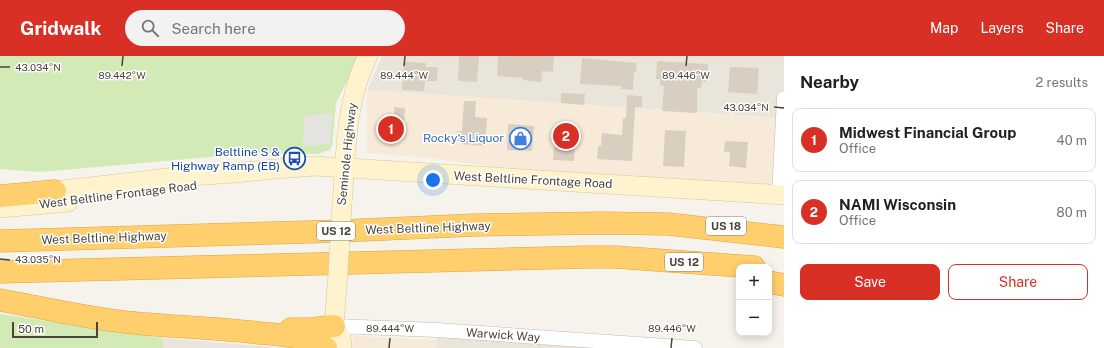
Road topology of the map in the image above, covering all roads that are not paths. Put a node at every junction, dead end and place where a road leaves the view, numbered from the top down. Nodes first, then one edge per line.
1 (368, 56) edge
2 (784, 98) edge
3 (345, 168) junction
4 (234, 173) junction
5 (0, 189) edge
6 (55, 191) junction
7 (782, 195) edge
8 (0, 196) edge
9 (0, 208) edge
10 (668, 224) junction
11 (784, 228) edge
12 (784, 237) edge
13 (0, 241) edge
14 (615, 257) junction
15 (736, 266) edge
16 (772, 269) edge
17 (784, 271) edge
18 (0, 272) edge
19 (736, 277) edge
20 (772, 283) edge
21 (784, 285) edge
22 (0, 300) edge
23 (334, 326) junction
24 (226, 329) junction
25 (327, 348) edge
26 (342, 348) edge
27 (695, 348) edge

1 - 3 street, Seminole Highway
2 - 7 street
3 - 4 street, West Beltline Frontage Road
3 - 7 street, West Beltline Frontage Road
3 - 23 street, Seminole Highway, bridge
4 - 6 street, West Beltline Frontage Road
4 - 9 street, West Beltline Frontage Road
5 - 6 street, West Beltline Frontage Road
6 - 8 highway
10 - 11 highway, US 18
10 - 12 highway, West Beltline Highway / US 12
10 - 13 highway, West Beltline Highway / US 12
14 - 15 highway, US 12
14 - 18 highway, US 12
14 - 19 highway
16 - 17 highway
20 - 21 highway
22 - 24 highway
23 - 24 highway
23 - 25 street, Seminole Highway
23 - 26 street, Seminole Highway
23 - 27 street, Warwick Way
24 - 25 highway

